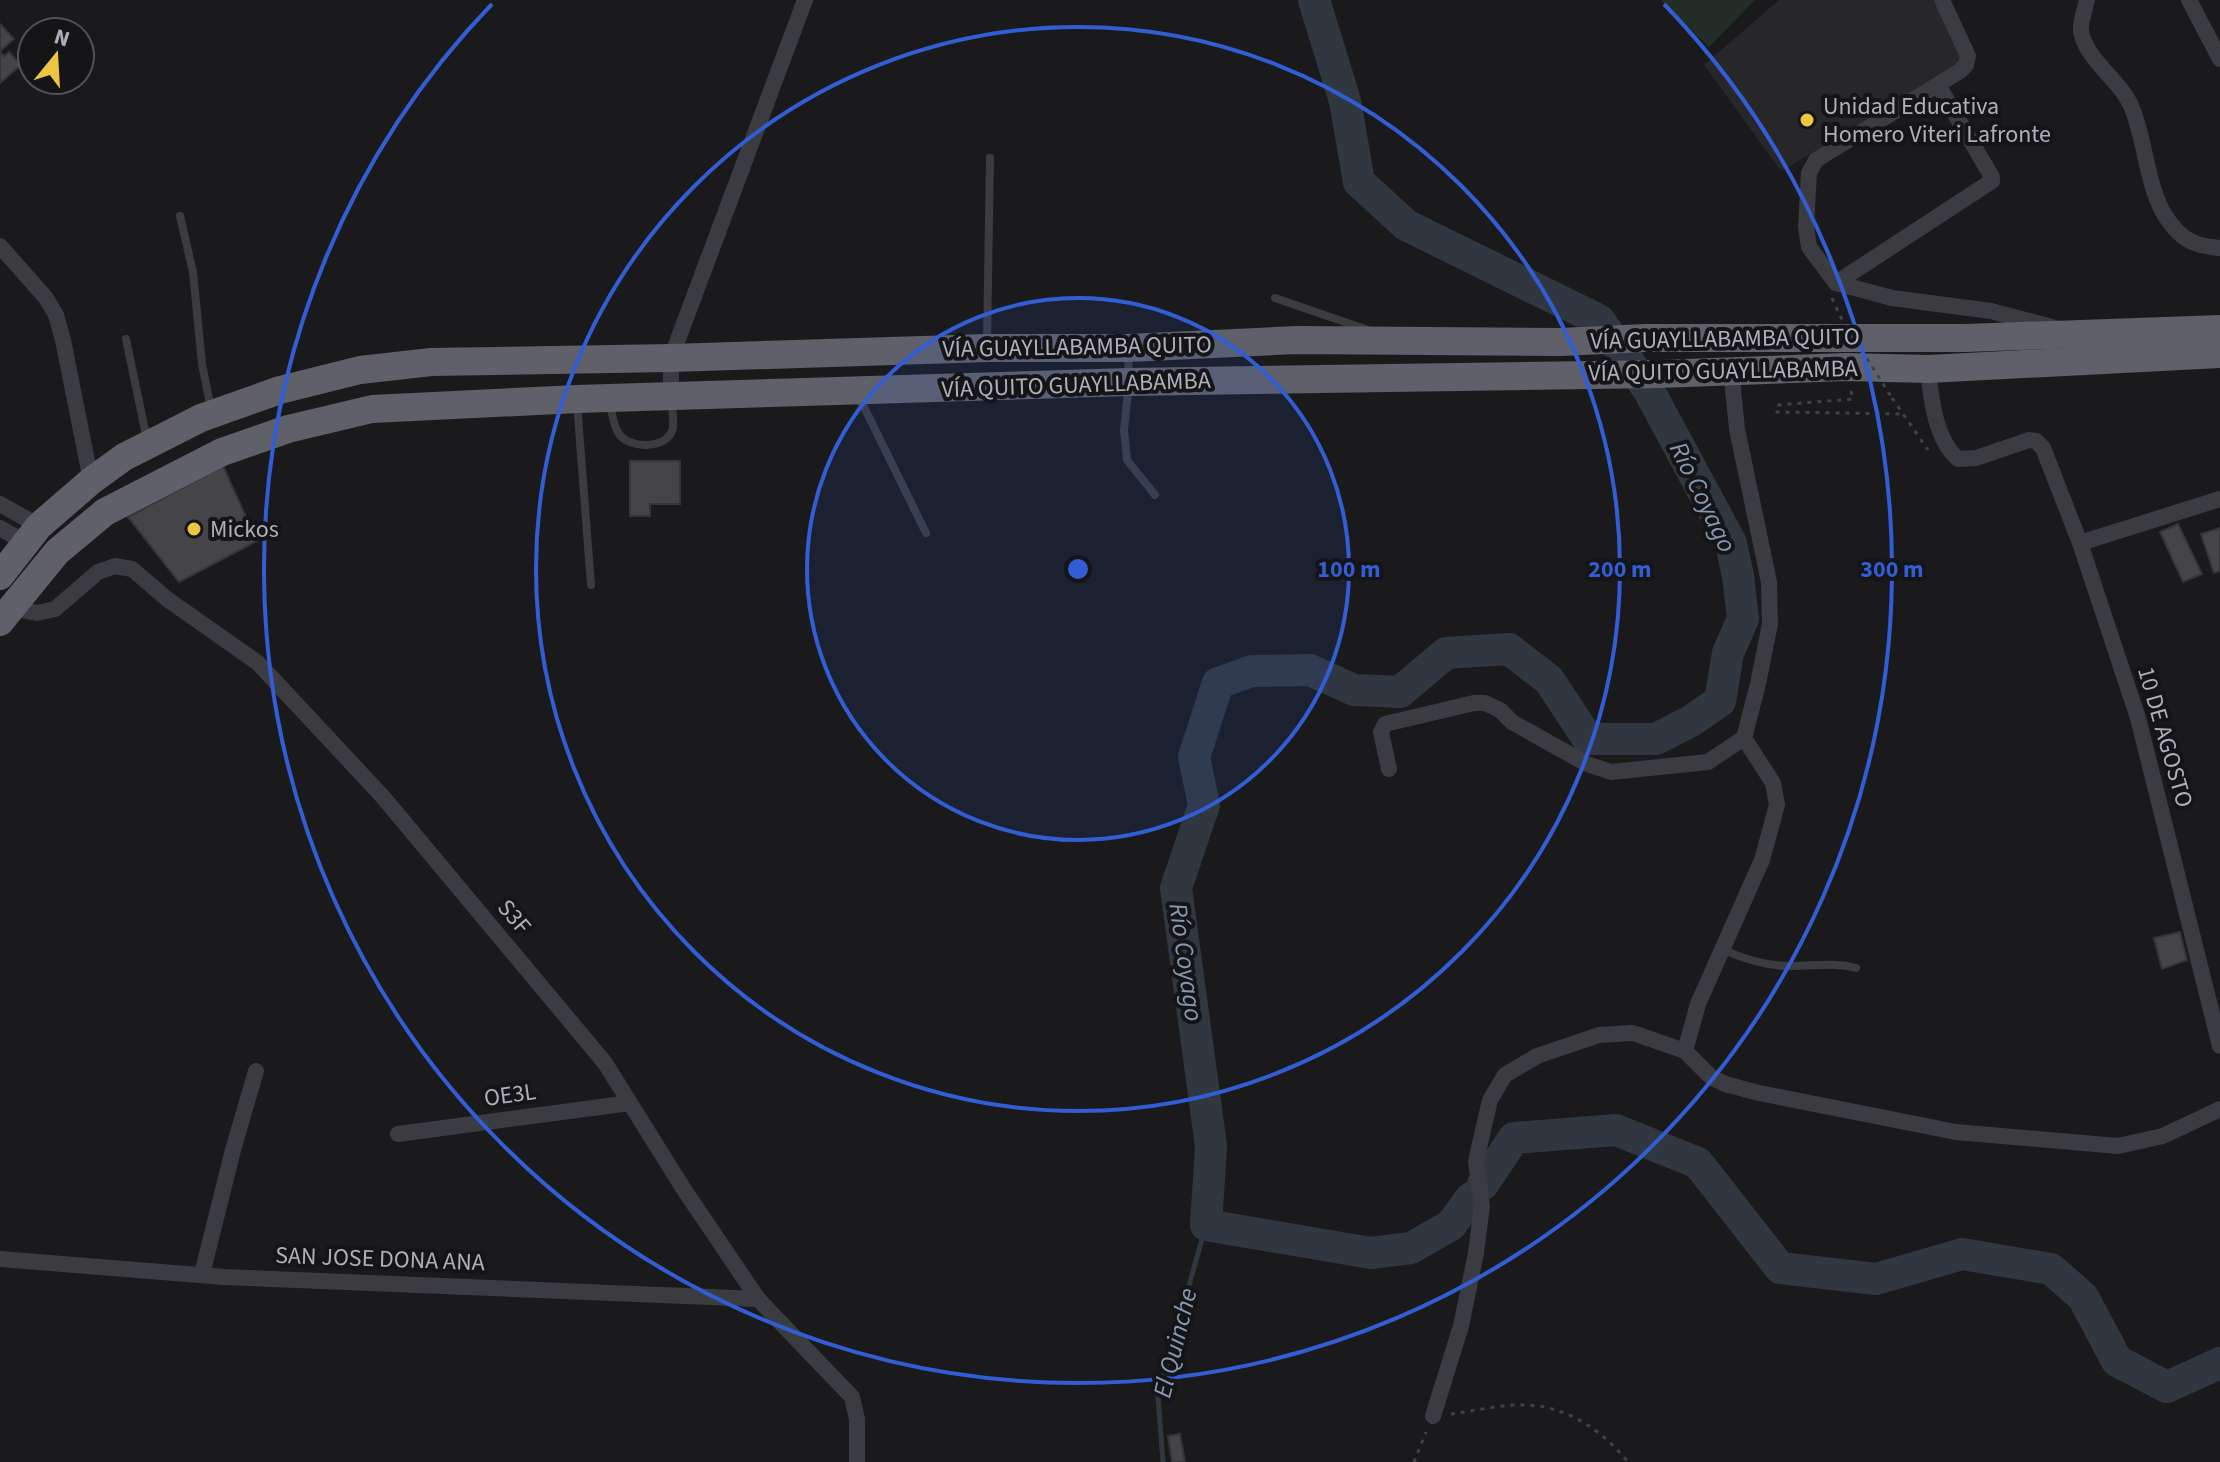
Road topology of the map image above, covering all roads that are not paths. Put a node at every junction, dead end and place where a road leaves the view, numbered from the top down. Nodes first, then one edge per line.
1 (805, 0) edge
2 (1942, 0) edge
3 (2087, 0) edge
4 (2189, 0) edge
5 (2220, 59) edge
6 (1938, 85) junction
7 (990, 158) dead end
8 (180, 216) dead end
9 (0, 246) edge
10 (2220, 248) edge
11 (1836, 283) junction
12 (1275, 298) dead end
13 (2220, 329) edge
14 (2077, 334) junction
15 (126, 339) dead end
16 (1399, 341) junction
17 (987, 348) junction
18 (1128, 348) junction
19 (2220, 354) edge
20 (671, 358) junction
21 (1731, 369) junction
22 (1928, 369) junction
23 (1129, 382) junction
24 (853, 391) junction
25 (671, 397) junction
26 (609, 398) junction
27 (577, 399) junction
28 (212, 414) junction
29 (148, 445) junction
30 (91, 481) junction
31 (1155, 495) dead end
32 (2220, 499) edge
33 (0, 504) edge
34 (21, 532) edge
35 (926, 533) dead end
36 (2080, 543) junction
37 (0, 576) edge
38 (591, 585) dead end
39 (6, 615) edge
40 (1744, 738) junction
41 (1389, 769) dead end
42 (1722, 949) junction
43 (1856, 968) dead end
44 (2220, 1046) edge
45 (1685, 1051) junction
46 (256, 1071) dead end
47 (630, 1103) junction
48 (2220, 1109) edge
49 (398, 1134) dead end
50 (0, 1259) edge
51 (202, 1274) junction
52 (758, 1299) junction
53 (1433, 1416) road end
54 (857, 1462) edge

1 - 20 street
2 - 6 street
3 - 10 street
4 - 5 street
6 - 11 street
6 - 11 street
7 - 17 lane
8 - 28 lane
9 - 30 street
11 - 14 street
12 - 16 lane
13 - 14 highway, VÍA GUAYLLABAMBA QUITO
14 - 16 highway, VÍA GUAYLLABAMBA QUITO
15 - 29 lane
16 - 18 highway, VÍA GUAYLLABAMBA QUITO
17 - 18 highway, VÍA GUAYLLABAMBA QUITO
17 - 20 highway, VÍA GUAYLLABAMBA QUITO
18 - 23 lane
19 - 22 highway, VÍA QUITO GUAYLLABAMBA
20 - 25 street
20 - 28 highway, VÍA GUAYLLABAMBA QUITO
21 - 22 highway, VÍA QUITO GUAYLLABAMBA
21 - 23 highway, VÍA QUITO GUAYLLABAMBA
21 - 40 street
22 - 36 street, 10 DE AGOSTO
23 - 24 highway, VÍA QUITO GUAYLLABAMBA
23 - 31 lane
24 - 25 highway, VÍA QUITO GUAYLLABAMBA
24 - 35 lane
25 - 26 highway, VÍA QUITO GUAYLLABAMBA
25 - 26 lane
26 - 27 highway, VÍA QUITO GUAYLLABAMBA
27 - 38 lane
27 - 39 highway, VÍA QUITO GUAYLLABAMBA
28 - 29 highway, VÍA GUAYLLABAMBA QUITO
29 - 30 highway, VÍA GUAYLLABAMBA QUITO
30 - 34 highway, VÍA GUAYLLABAMBA QUITO
32 - 36 street
33 - 34 street
34 - 37 highway, VÍA GUAYLLABAMBA QUITO
36 - 44 street, 10 DE AGOSTO
39 - 47 street, S3F
40 - 41 street
40 - 42 street
42 - 43 lane
42 - 45 street
45 - 48 street
45 - 53 street
46 - 51 street
47 - 49 street, OE3L
47 - 52 street, S3F
50 - 51 street, SAN JOSE DONA ANA
51 - 52 street, SAN JOSE DONA ANA
52 - 54 street, S3F

